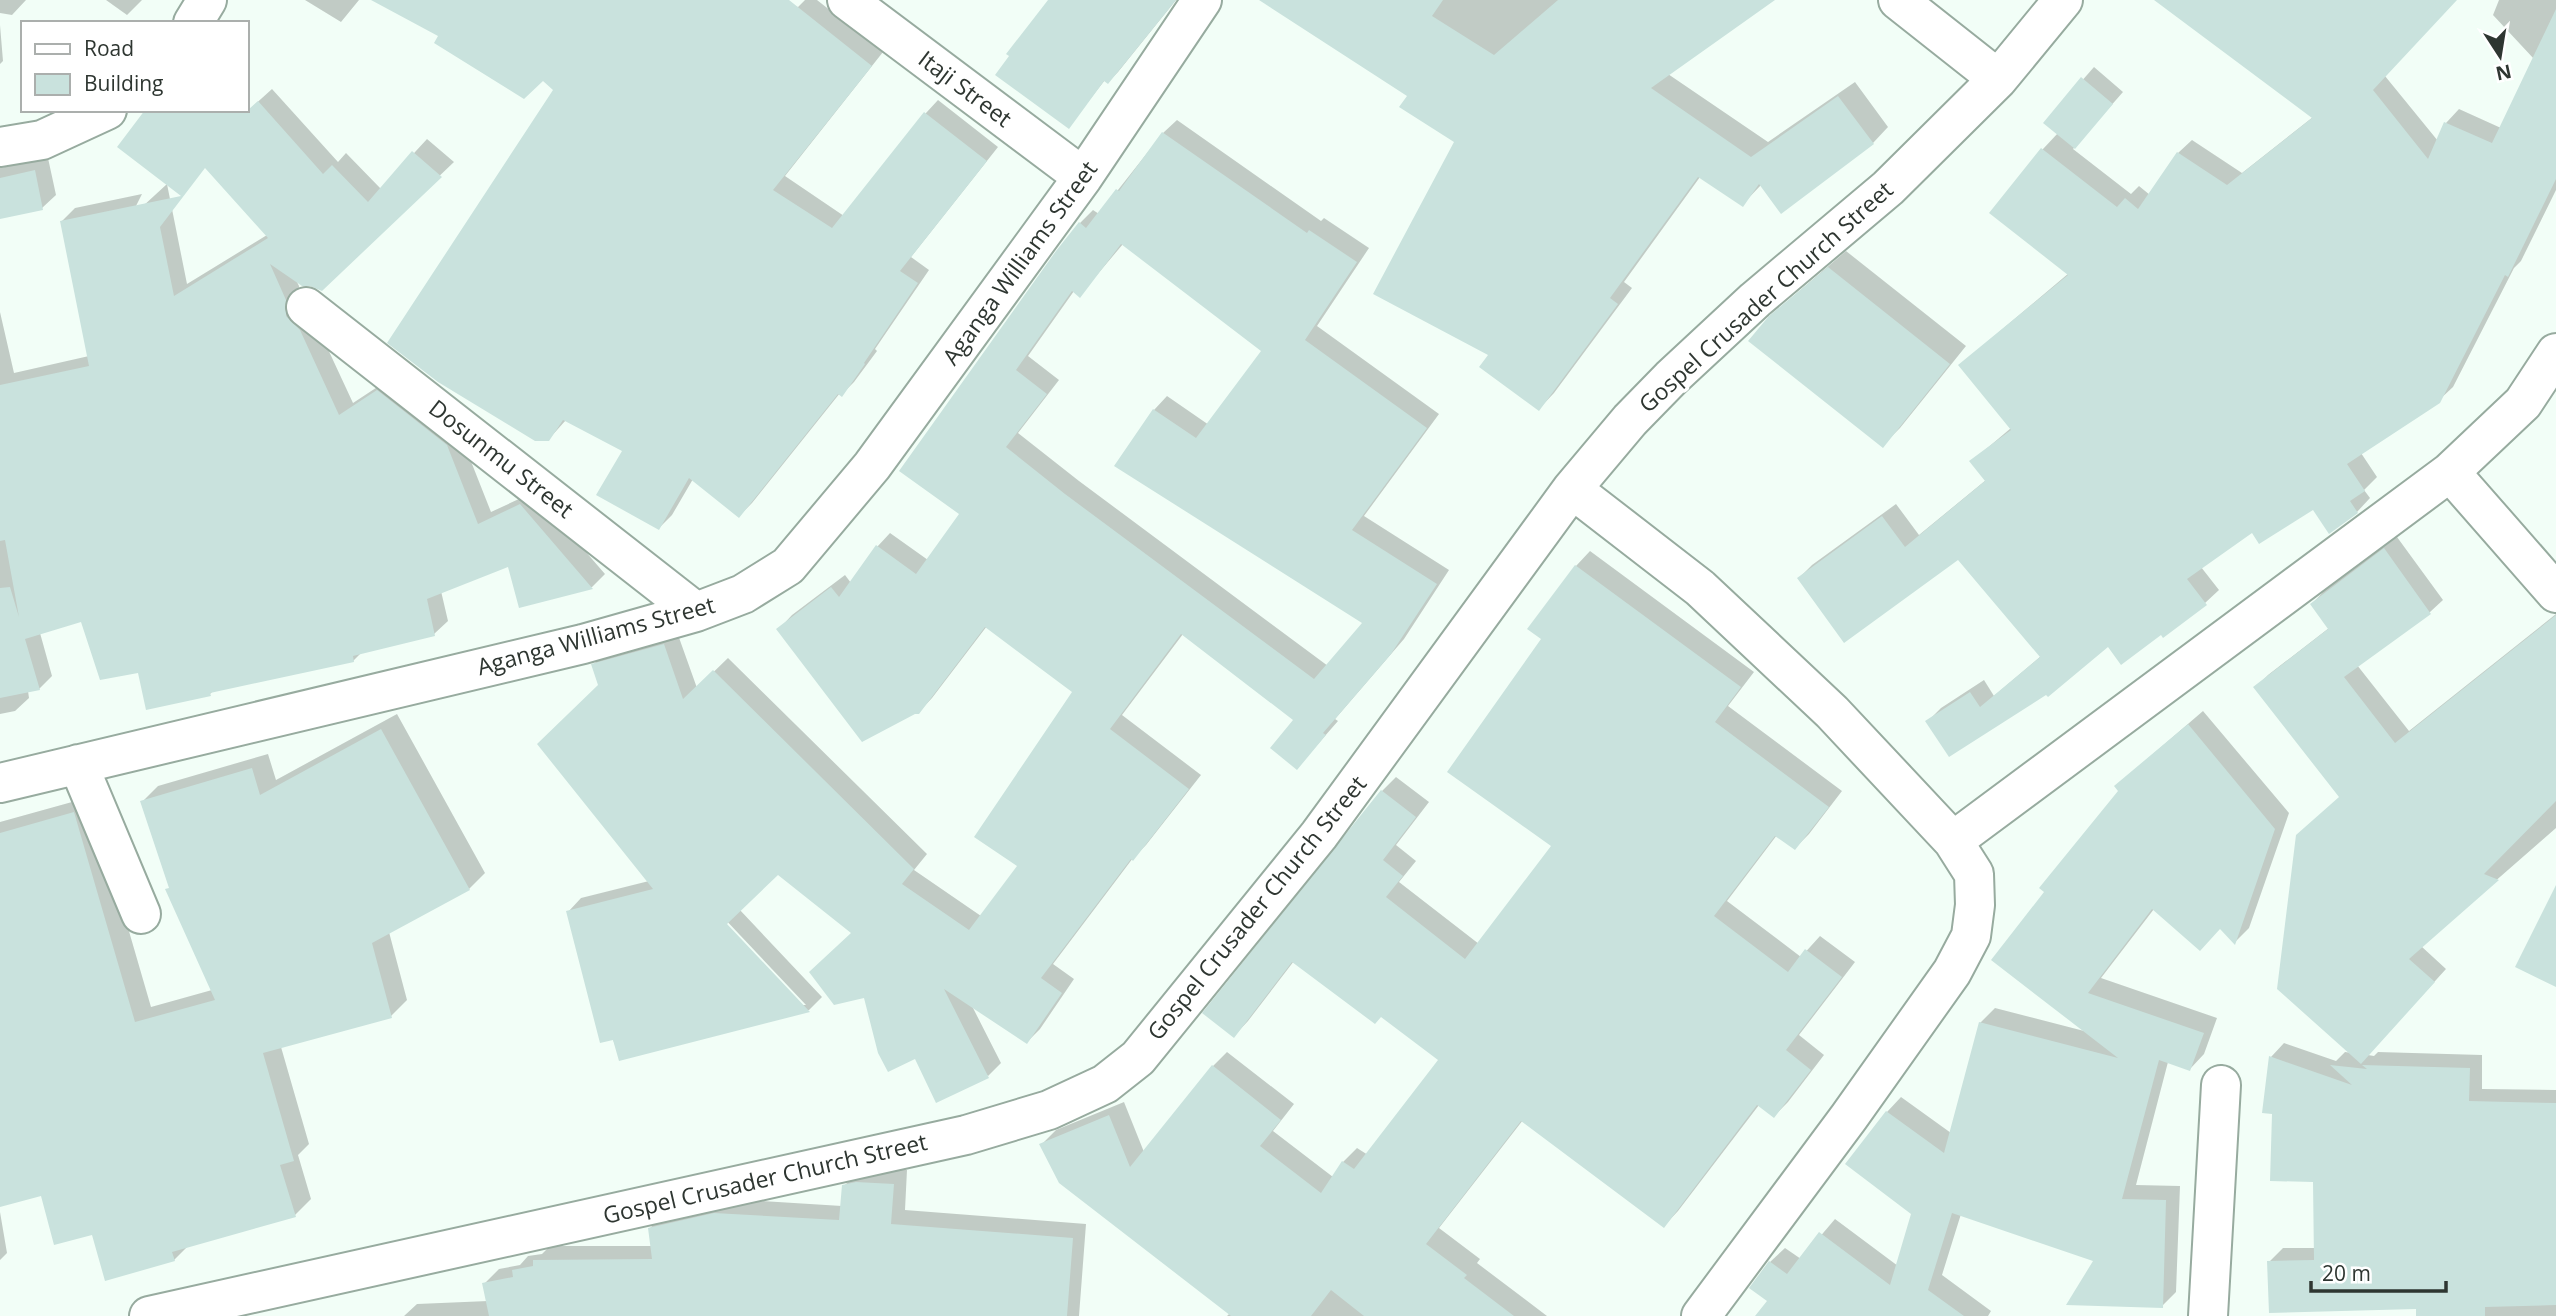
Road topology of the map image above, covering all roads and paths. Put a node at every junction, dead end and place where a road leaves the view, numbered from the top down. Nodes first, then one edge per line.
1 (207, 0) edge
2 (847, 0) edge
3 (1202, 0) edge
4 (1898, 0) edge
5 (2063, 0) edge
6 (193, 21) edge
7 (1998, 79) junction
8 (103, 112) edge
9 (0, 147) edge
10 (1083, 177) junction
11 (306, 307) dead end
12 (2556, 353) edge
13 (2450, 472) junction
14 (1572, 488) junction
15 (2556, 593) edge
16 (696, 612) junction
17 (78, 764) junction
18 (0, 783) edge
19 (1953, 841) junction
20 (141, 914) dead end
21 (2221, 1085) dead end
22 (149, 1316) edge
23 (1701, 1316) edge
24 (2208, 1316) edge

1 - 6 street
2 - 10 street, Itaji Street
3 - 10 street, Aganga Williams Street
4 - 7 street
5 - 7 street, Gospel Crusader Church Street
7 - 14 street, Gospel Crusader Church Street
8 - 9 street
10 - 16 street, Aganga Williams Street
11 - 16 street, Dosunmu Street
12 - 13 street
13 - 15 street
13 - 19 street
14 - 19 street
14 - 22 street, Gospel Crusader Church Street
16 - 17 street, Aganga Williams Street
17 - 18 street, Aganga Williams Street
17 - 20 street
19 - 23 street
21 - 24 street

